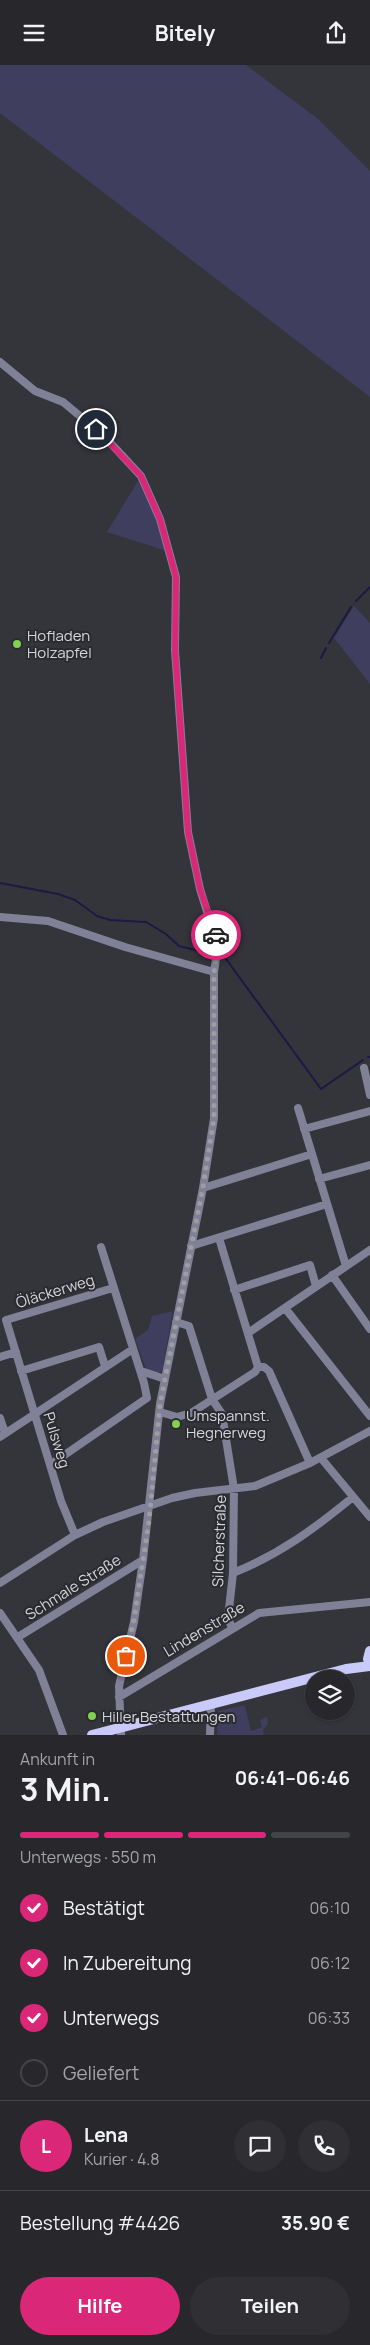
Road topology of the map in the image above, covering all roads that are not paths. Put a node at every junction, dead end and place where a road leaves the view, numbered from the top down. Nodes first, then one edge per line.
1 (0, 361) edge
2 (0, 917) edge
3 (214, 972) junction
4 (364, 1068) dead end
5 (370, 1091) edge
6 (298, 1108) dead end
7 (370, 1111) edge
8 (304, 1129) junction
9 (312, 1154) junction
10 (370, 1165) edge
11 (319, 1179) junction
12 (203, 1187) junction
13 (327, 1205) junction
14 (219, 1238) junction
15 (191, 1246) junction
16 (101, 1247) dead end
17 (370, 1250) edge
18 (346, 1265) junction
19 (332, 1275) junction
20 (316, 1286) junction
21 (113, 1288) junction
22 (234, 1290) junction
23 (285, 1308) junction
24 (6, 1320) joint
25 (176, 1322) junction
26 (370, 1329) edge
27 (248, 1333) junction
28 (133, 1349) junction
29 (16, 1352) junction
30 (0, 1357) edge
31 (105, 1366) junction
32 (258, 1367) junction
33 (21, 1371) junction
34 (141, 1371) junction
35 (165, 1379) junction
36 (212, 1399) junction
37 (160, 1412) junction
38 (35, 1413) junction
39 (370, 1416) edge
40 (0, 1418) edge
41 (370, 1431) edge
42 (2, 1435) edge
43 (321, 1458) junction
44 (310, 1463) junction
45 (50, 1465) junction
46 (234, 1489) junction
47 (352, 1497) junction
48 (151, 1504) junction
49 (370, 1517) edge
50 (75, 1535) junction
51 (143, 1560) junction
52 (233, 1573) junction
53 (0, 1583) edge
54 (370, 1603) edge
55 (0, 1613) edge
56 (232, 1628) junction
57 (18, 1637) junction
58 (369, 1660) edge
59 (119, 1697) junction
60 (212, 1704) junction
61 (121, 1731) edge
62 (63, 1735) edge
63 (92, 1735) edge
64 (210, 1735) edge

1 - 3 street
2 - 3 street
3 - 12 street
4 - 5 street
6 - 8 street
7 - 8 street
8 - 9 street
9 - 11 street
9 - 12 street
10 - 11 street
11 - 13 street
12 - 15 street
13 - 14 street
13 - 18 street
14 - 15 street
14 - 22 street
15 - 25 street
16 - 21 street, Öläckerweg
17 - 18 street
18 - 19 street
19 - 20 street
19 - 26 street
20 - 22 street
20 - 23 street
21 - 24 street, Öläckerweg
21 - 28 street, Öläckerweg
22 - 27 street
23 - 27 street
23 - 39 street
24 - 29 street, Pulsweg
25 - 35 street
25 - 36 street, Silcherstraße
27 - 32 street
28 - 31 street
28 - 34 street, Öläckerweg
29 - 30 street
29 - 33 street, Pulsweg
31 - 33 street
31 - 38 street
32 - 36 street
32 - 44 street
33 - 38 street, Pulsweg
34 - 35 street
34 - 45 street, Öläckerweg
35 - 37 street
36 - 37 street
36 - 46 street, Silcherstraße
37 - 48 street
38 - 42 street
38 - 45 street, Pulsweg
40 - 42 street
41 - 43 street
43 - 44 street
43 - 47 street
44 - 46 street
45 - 50 street, Pulsweg
46 - 48 street
46 - 52 street, Silcherstraße
47 - 49 street
47 - 52 street
48 - 50 street
48 - 51 street
50 - 53 street
51 - 57 street, Schmale Straße
51 - 59 street
52 - 56 street, Silcherstraße
54 - 56 street, Lindenstraße
55 - 57 street
56 - 59 street, Lindenstraße
57 - 62 street
58 - 60 main road
59 - 61 street
60 - 61 main road
60 - 64 street
61 - 63 main road

